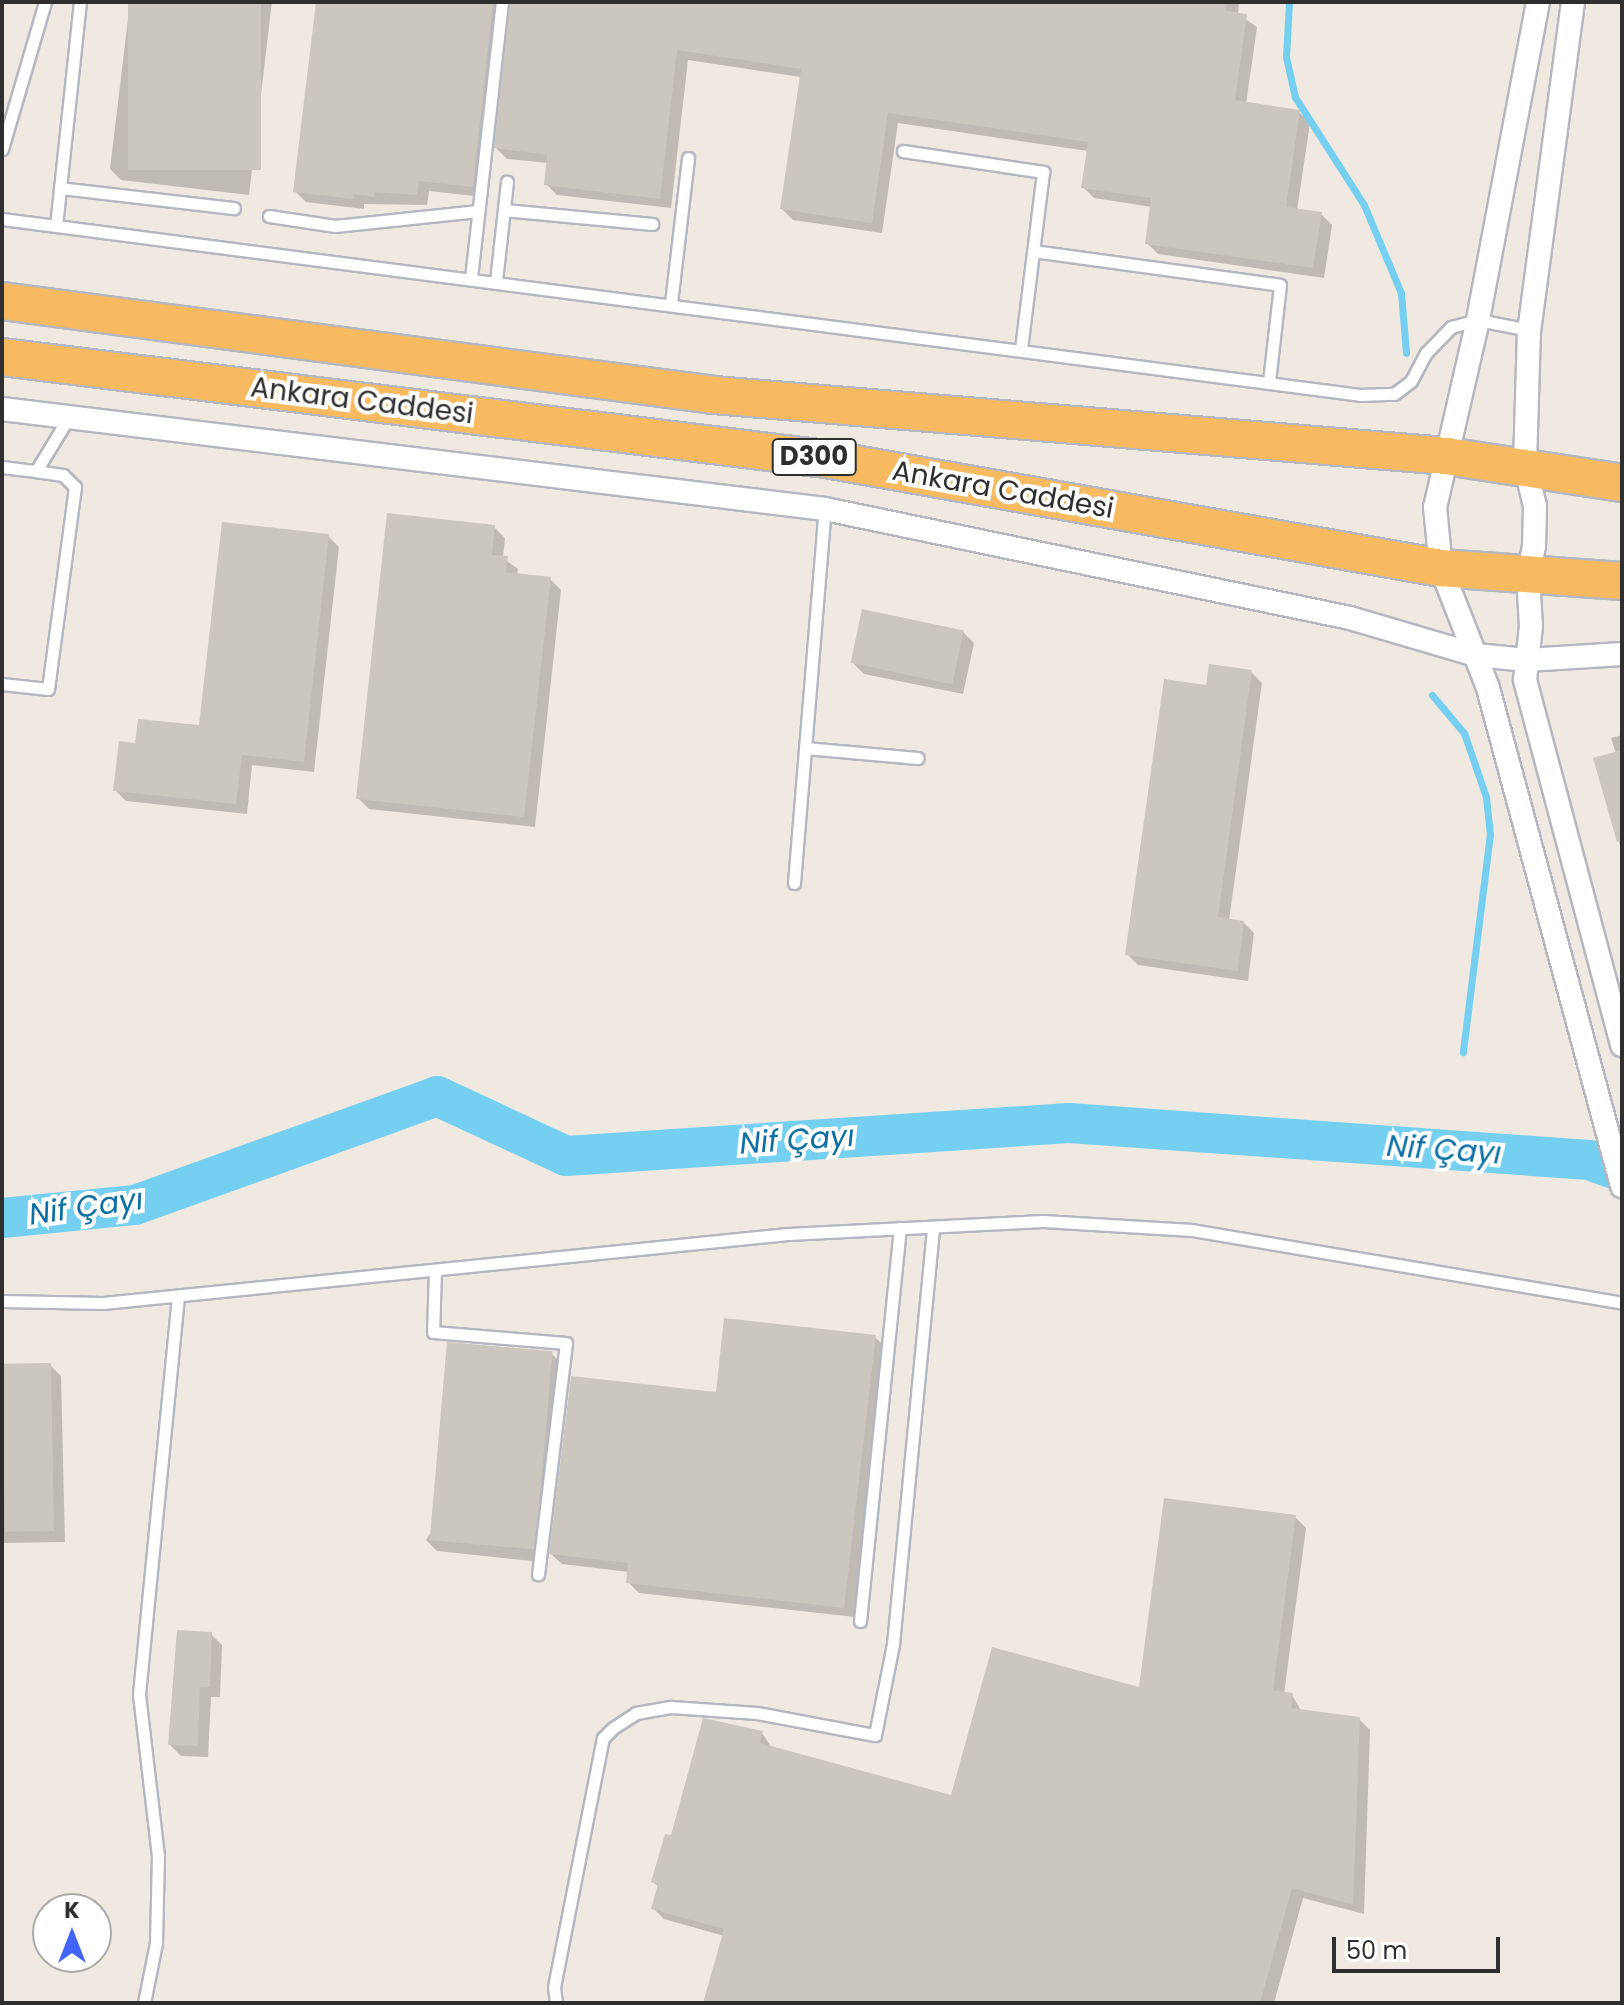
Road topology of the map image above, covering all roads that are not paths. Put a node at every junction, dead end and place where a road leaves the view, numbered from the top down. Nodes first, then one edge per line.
1 (45, 2) edge
2 (80, 2) edge
3 (502, 2) edge
4 (1538, 2) edge
5 (1573, 2) edge
6 (2, 149) edge
7 (903, 151) dead end
8 (688, 158) dead end
9 (507, 182) dead end
10 (60, 188) junction
11 (234, 208) dead end
12 (504, 210) junction
13 (478, 211) junction
14 (269, 216) dead end
15 (2, 219) edge
16 (652, 224) dead end
17 (56, 226) junction
18 (1033, 251) junction
19 (471, 278) junction
20 (496, 281) junction
21 (2, 301) edge
22 (671, 303) junction
23 (1478, 320) junction
24 (1529, 330) junction
25 (1021, 348) junction
26 (2, 357) edge
27 (1269, 382) junction
28 (2, 409) edge
29 (69, 417) junction
30 (1446, 456) junction
31 (1525, 465) junction
32 (2, 467) edge
33 (36, 471) junction
34 (1622, 483) edge
35 (825, 509) junction
36 (1441, 568) junction
37 (1528, 577) junction
38 (1622, 581) edge
39 (1622, 654) edge
40 (1476, 655) junction
41 (1527, 660) junction
42 (2, 684) edge
43 (805, 748) junction
44 (918, 758) dead end
45 (794, 883) dead end
46 (1622, 1045) edge
47 (1613, 1118) edge
48 (1622, 1186) edge
49 (933, 1227) junction
50 (900, 1228) junction
51 (435, 1270) junction
52 (178, 1296) junction
53 (2, 1301) edge
54 (1622, 1303) edge
55 (538, 1574) dead end
56 (860, 1621) dead end
57 (144, 2003) edge
58 (556, 2003) edge

1 - 6 lane
2 - 10 lane
3 - 13 lane
4 - 23 street
5 - 24 street
7 - 18 lane
8 - 22 lane
9 - 12 lane
10 - 11 lane
10 - 17 lane
12 - 16 lane
12 - 20 lane
13 - 14 lane
13 - 19 lane
15 - 17 lane
17 - 19 lane
18 - 25 lane
18 - 27 lane
19 - 20 lane
20 - 22 lane
21 - 30 highway, Ankara Caddesi / D300
22 - 25 lane
23 - 24 lane
23 - 27 lane
23 - 30 street
24 - 31 street
25 - 27 lane
26 - 36 highway, Ankara Caddesi / D300
28 - 29 street
29 - 33 lane
29 - 35 street
30 - 31 highway, Ankara Caddesi / D300
30 - 36 street
31 - 34 highway, Ankara Caddesi / D300
31 - 37 street
32 - 33 lane
33 - 42 lane
35 - 40 street
35 - 43 lane
36 - 37 highway, Ankara Caddesi / D300
36 - 40 street
37 - 38 highway, Ankara Caddesi / D300
37 - 41 street
39 - 41 street
40 - 41 street
40 - 47 street
41 - 46 street
43 - 44 lane
43 - 45 lane
47 - 48 street
49 - 50 lane
49 - 54 lane
49 - 58 lane
50 - 51 lane
50 - 56 lane
51 - 52 lane
51 - 55 lane
52 - 53 lane
52 - 57 lane

